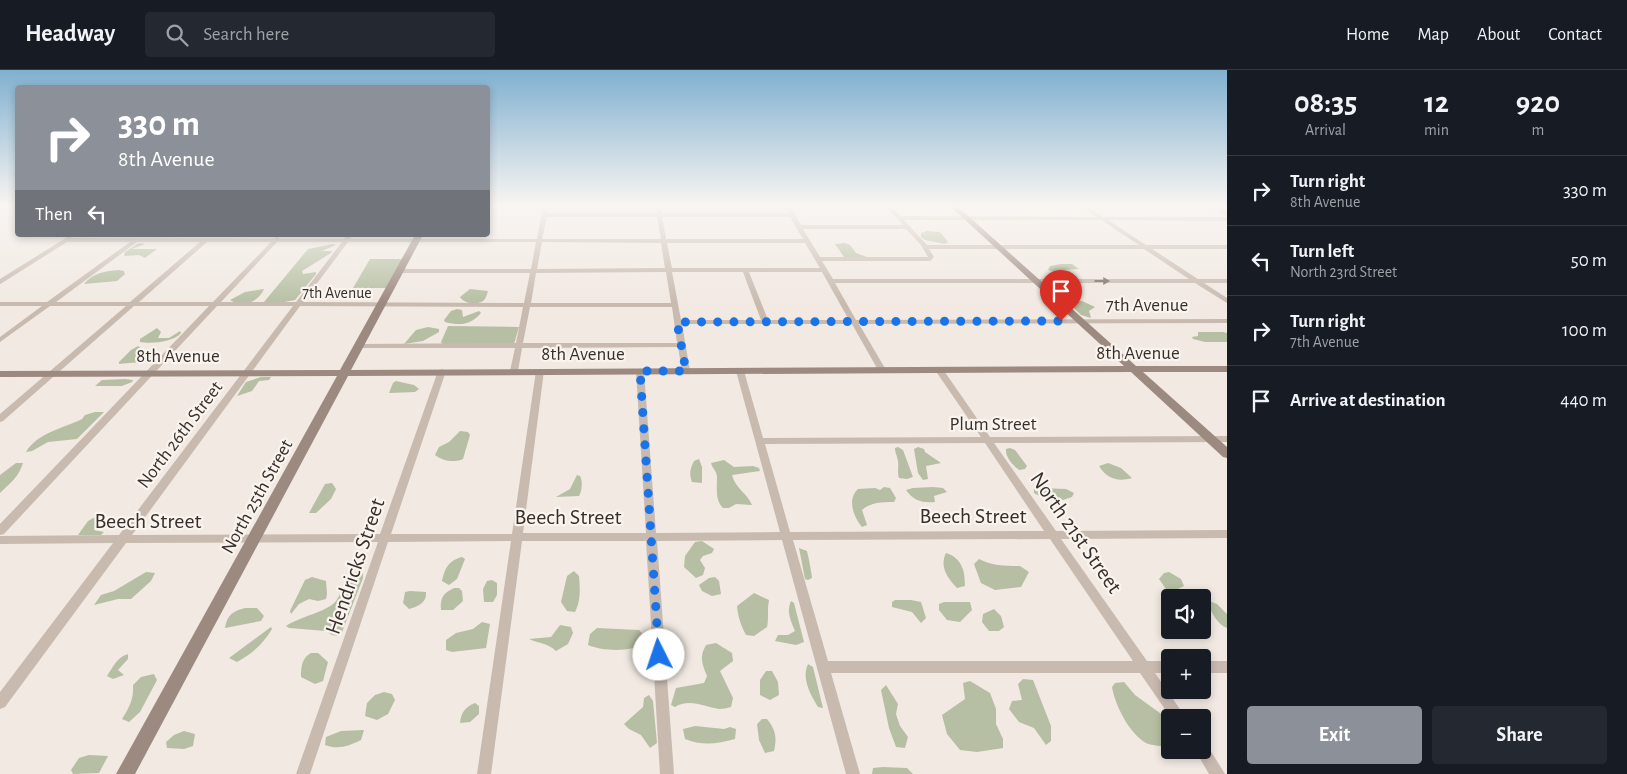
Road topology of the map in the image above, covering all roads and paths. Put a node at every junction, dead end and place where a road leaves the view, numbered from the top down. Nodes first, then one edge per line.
1 (417, 238) edge
2 (208, 239) edge
3 (257, 239) edge
4 (277, 239) edge
5 (347, 239) edge
6 (452, 239) edge
7 (917, 239) edge
8 (989, 239) edge
9 (1133, 239) edge
10 (65, 240) joint
11 (135, 240) junction
12 (205, 241) junction
13 (539, 241) junction
14 (663, 241) junction
15 (808, 241) joint
16 (924, 247) junction
17 (998, 247) junction
18 (1145, 247) junction
19 (1227, 247) edge
20 (818, 259) junction
21 (930, 259) joint
22 (668, 270) junction
23 (745, 270) junction
24 (824, 270) junction
25 (400, 271) junction
26 (533, 271) junction
27 (1036, 281) junction
28 (1196, 281) junction
29 (1227, 281) edge
30 (0, 282) edge
31 (831, 282) junction
32 (1227, 301) edge
33 (0, 304) edge
34 (48, 305) junction
35 (131, 305) junction
36 (214, 305) junction
37 (674, 305) junction
38 (297, 306) junction
39 (380, 306) junction
40 (526, 306) junction
41 (854, 321) junction
42 (1080, 321) junction
43 (1227, 321) edge
44 (677, 322) junction
45 (764, 322) junction
46 (0, 340) edge
47 (681, 345) junction
48 (359, 346) junction
49 (518, 346) junction
50 (1134, 369) junction
51 (1227, 369) edge
52 (740, 370) junction
53 (882, 370) junction
54 (939, 370) junction
55 (442, 371) junction
56 (514, 371) junction
57 (540, 371) junction
58 (640, 371) junction
59 (686, 371) junction
60 (345, 372) junction
61 (150, 373) junction
62 (247, 373) junction
63 (0, 374) edge
64 (52, 374) junction
65 (0, 419) edge
66 (1211, 440) junction
67 (1227, 440) edge
68 (760, 441) junction
69 (988, 441) junction
70 (1227, 454) edge
71 (0, 531) edge
72 (1053, 534) junction
73 (1227, 534) edge
74 (786, 535) junction
75 (517, 536) junction
76 (651, 536) junction
77 (385, 537) junction
78 (254, 538) junction
79 (0, 540) edge
80 (122, 540) junction
81 (823, 667) junction
82 (1144, 667) junction
83 (1161, 667) edge
84 (1211, 667) edge
85 (1227, 667) edge
86 (0, 703) edge
87 (1173, 709) edge
88 (1208, 759) edge
89 (125, 774) edge
90 (303, 774) edge
91 (484, 774) edge
92 (667, 774) edge
93 (853, 774) edge
94 (1218, 774) edge

1 - 25 street, North 25th Street
2 - 12 street
3 - 12 street
4 - 36 street
5 - 38 street, North 26th Street
6 - 13 street
7 - 16 street
8 - 17 street
9 - 18 street
10 - 11 street
10 - 30 street
11 - 12 street
11 - 34 street
12 - 35 street
13 - 14 street
13 - 26 street
14 - 15 street
14 - 22 street
15 - 20 street
16 - 17 street
16 - 21 street
17 - 18 street
17 - 27 street
18 - 19 street
18 - 28 street
20 - 21 street
20 - 24 street
22 - 23 street
22 - 26 street
22 - 37 street
23 - 24 street
23 - 45 street
24 - 31 street
25 - 26 street
25 - 39 street, North 25th Street
26 - 40 street
27 -> 28 street
27 - 31 street
27 - 42 street
28 - 29 street
28 - 32 street
31 - 41 street
33 - 34 street, 7th Avenue
34 - 35 street, 7th Avenue
34 - 46 street
35 - 36 street, 7th Avenue
35 - 64 street
36 - 38 street, 7th Avenue
36 - 61 street
37 - 40 street, 7th Avenue
37 - 44 street
38 - 39 street, 7th Avenue
38 - 62 street, North 26th Street
39 - 40 street, 7th Avenue
39 - 48 street, North 25th Street
40 - 49 street
41 - 42 street, 7th Avenue
41 - 45 street, 7th Avenue
41 - 53 street
42 - 43 street, 7th Avenue
42 - 50 street
44 - 45 street, 7th Avenue
44 - 47 street
47 - 49 street
47 - 59 street
48 - 49 street
48 - 60 street, North 25th Street
49 - 56 street
50 - 51 street, 8th Avenue
50 - 54 street, 8th Avenue
50 - 66 street
52 - 53 street, 8th Avenue
52 - 59 street, 8th Avenue
52 - 68 street
53 - 54 street, 8th Avenue
54 - 69 street, North 21st Street
55 - 56 street, 8th Avenue
55 - 60 street, 8th Avenue
55 - 77 street, Hendricks Street
56 - 57 street, 8th Avenue
57 - 58 street, 8th Avenue
57 - 75 street
58 - 59 street, 8th Avenue
58 - 76 street
60 - 62 street, 8th Avenue
60 - 78 street, North 25th Street
61 - 62 street, 8th Avenue
61 - 64 street, 8th Avenue
61 - 71 street
62 - 80 street, North 26th Street
63 - 64 street, 8th Avenue
64 - 65 street
66 - 67 street, Plum Street
66 - 69 street, Plum Street
66 - 70 street
68 - 69 street, Plum Street
68 - 74 street
69 - 72 street, North 21st Street
72 - 73 street, Beech Street
72 - 74 street, Beech Street
72 - 82 street, North 21st Street
74 - 76 street, Beech Street
74 - 81 street
75 - 76 street, Beech Street
75 - 77 street, Beech Street
75 - 91 street
76 - 92 street
77 - 78 street, Beech Street
77 - 90 street, Hendricks Street
78 - 80 street, Beech Street
78 - 89 street, North 25th Street
79 - 80 street, Beech Street
80 - 86 street, North 26th Street
81 - 82 street
81 - 93 street
82 - 83 street
82 - 87 street, North 21st Street
84 - 85 street
88 - 94 street

